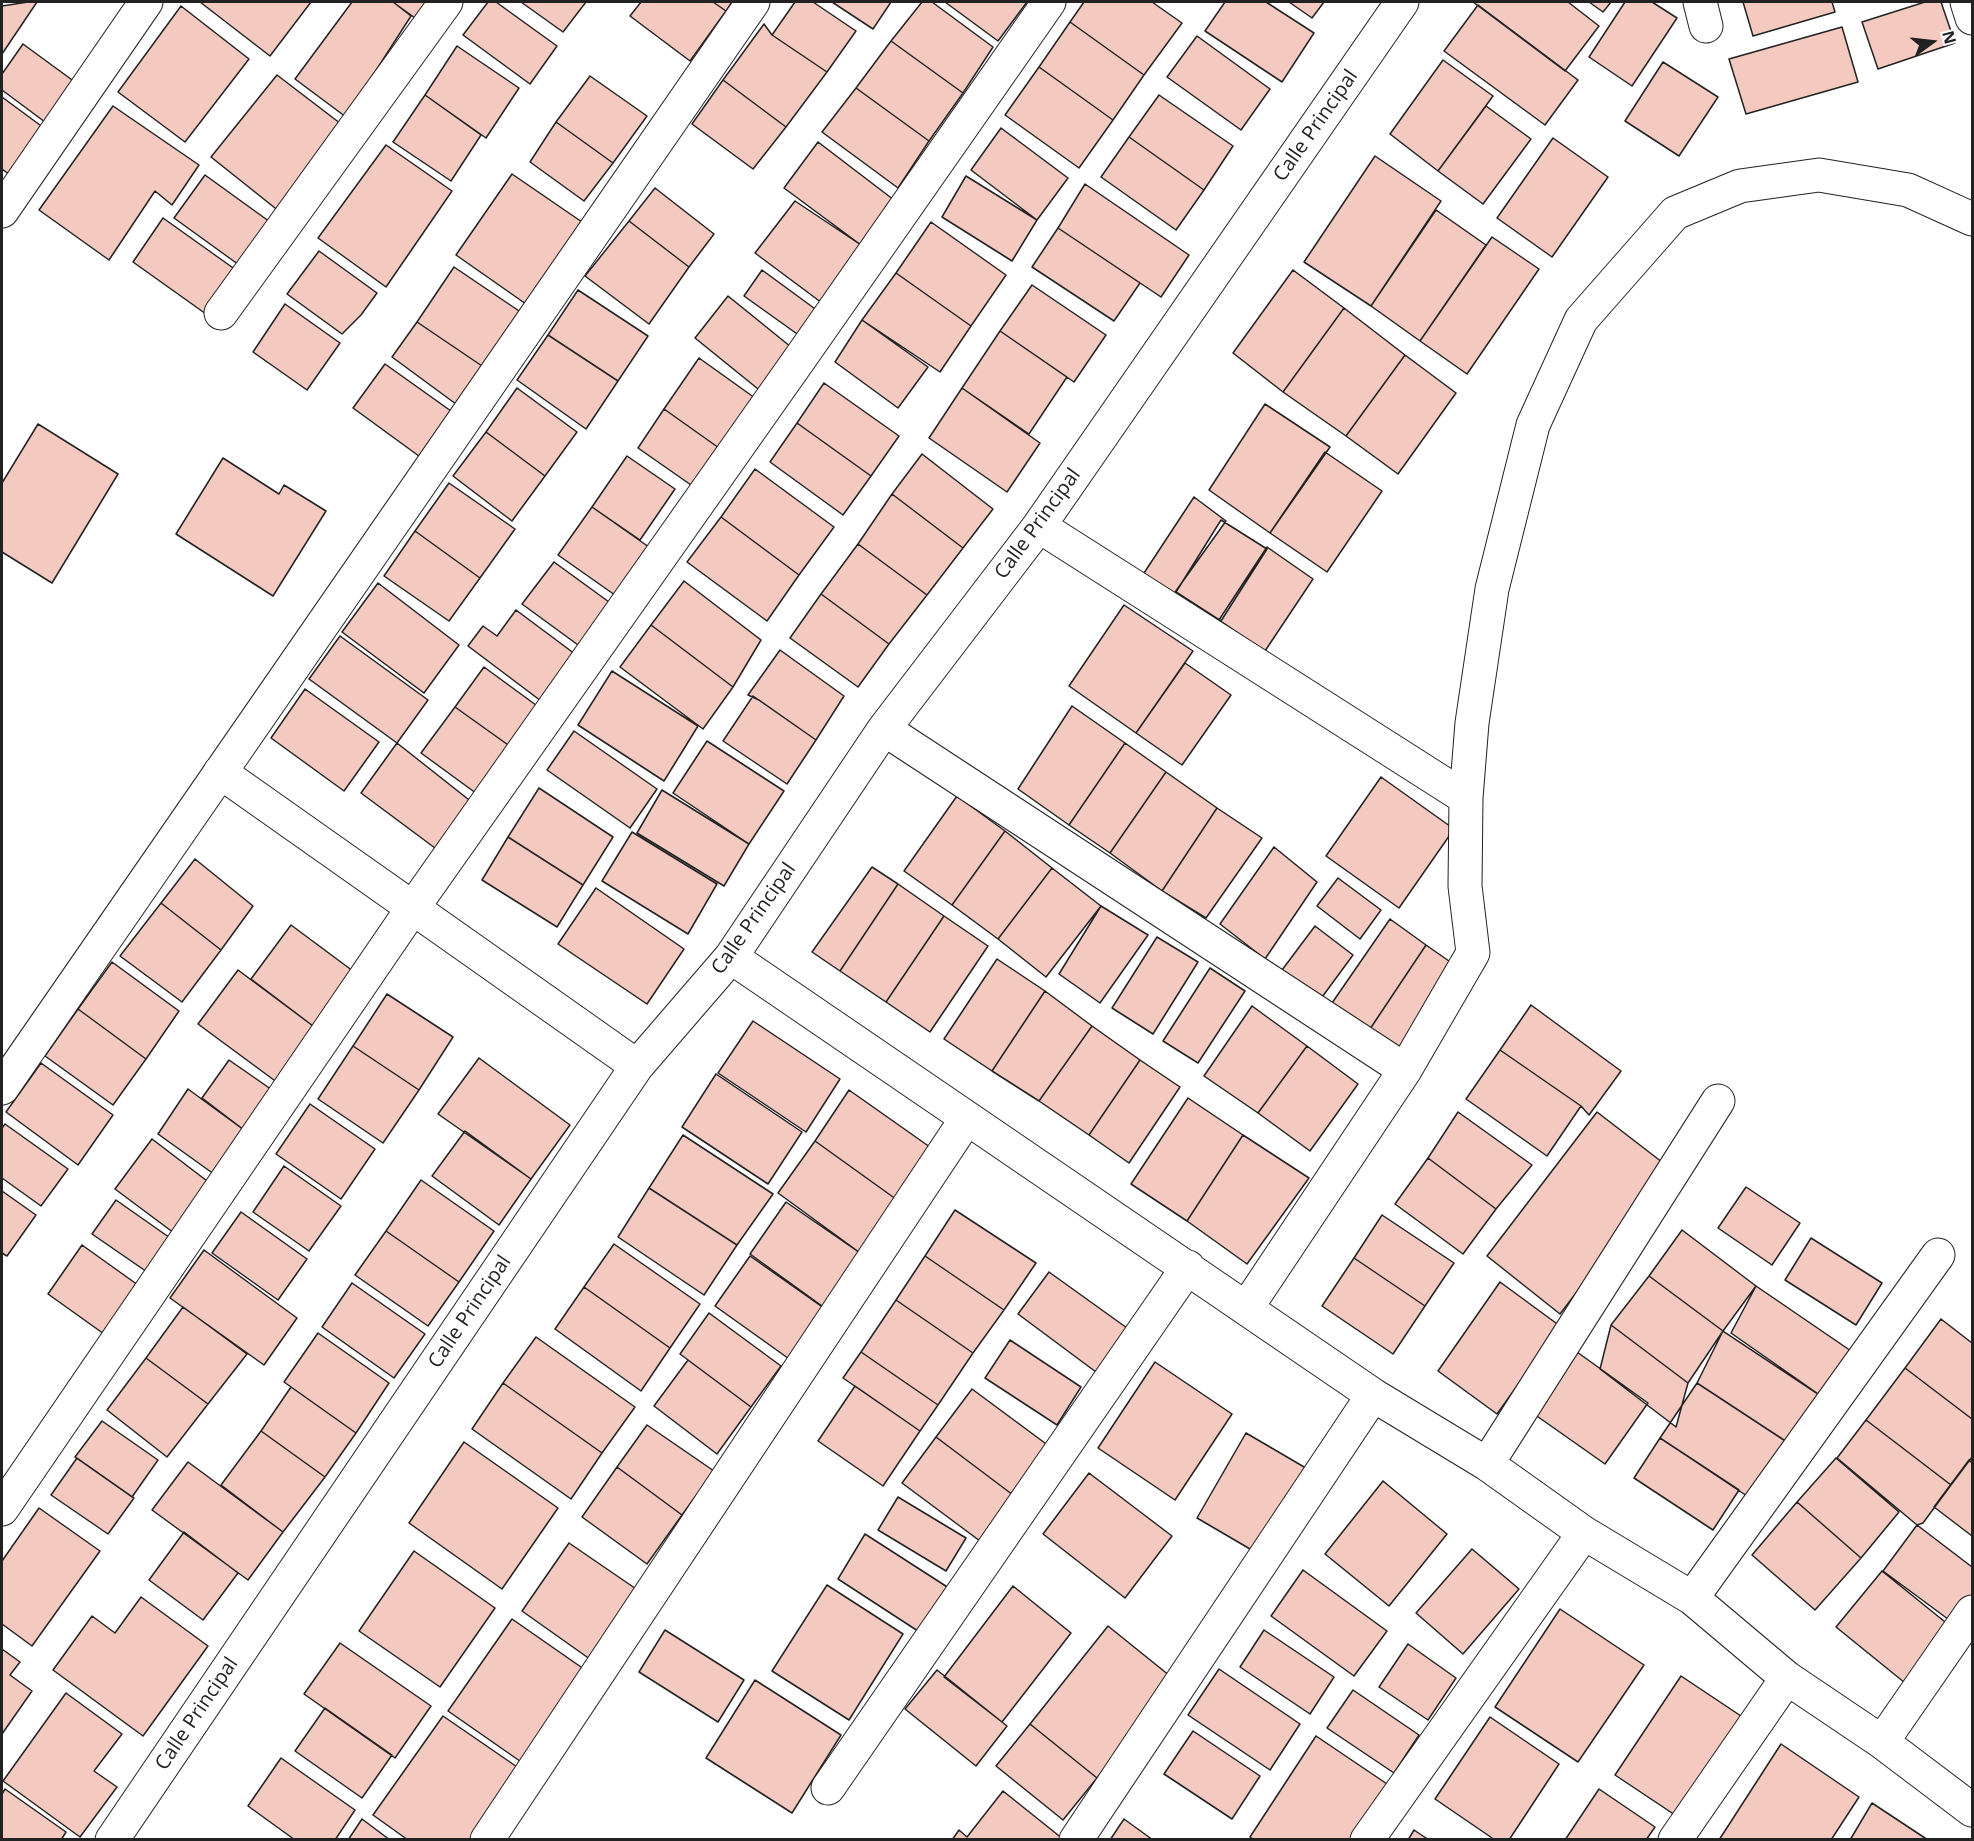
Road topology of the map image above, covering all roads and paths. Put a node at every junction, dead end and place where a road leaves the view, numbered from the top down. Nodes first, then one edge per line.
1 (146, 2) edge
2 (446, 2) edge
3 (753, 2) edge
4 (1049, 2) edge
5 (1402, 2) edge
6 (1967, 2) edge
7 (1972, 18) edge
8 (2, 211) edge
9 (1972, 219) edge
10 (221, 314) dead end
11 (1039, 526) junction
12 (884, 729) junction
13 (220, 772) junction
14 (1466, 798) junction
15 (412, 909) junction
16 (731, 957) junction
17 (637, 1066) junction
18 (1405, 1070) junction
19 (2, 1088) edge
20 (1718, 1101) dead end
21 (967, 1118) junction
22 (1938, 1255) dead end
23 (1188, 1267) junction
24 (1247, 1307) junction
25 (1373, 1395) junction
26 (1487, 1464) junction
27 (2, 1509) edge
28 (1584, 1533) junction
29 (1692, 1598) junction
30 (1972, 1612) edge
31 (1787, 1678) junction
32 (1882, 1742) junction
33 (828, 1788) dead end
34 (1972, 1810) edge
35 (112, 1839) edge
36 (487, 1839) edge
37 (1076, 1839) edge
38 (1367, 1839) edge
39 (1675, 1839) edge

1 - 8 street
2 - 10 street
3 - 13 street
4 - 15 street
5 - 11 street, Calle Principal
6 - 7 street
9 - 14 street
11 - 12 street, Calle Principal
11 - 14 street
12 - 16 street, Calle Principal
12 - 18 street
13 - 15 street
13 - 19 street
14 - 18 street
15 - 17 street
15 - 27 street
16 - 17 street, Calle Principal
16 - 21 street
17 - 35 street, Calle Principal
18 - 24 street
20 - 26 street
21 - 23 street
21 - 36 street
22 - 29 street
23 - 24 street
23 - 33 street
24 - 25 street
25 - 26 street
25 - 37 street
26 - 28 street
28 - 29 street
28 - 38 street
29 - 31 street
30 - 32 street
31 - 32 street
31 - 39 street
32 - 34 street

